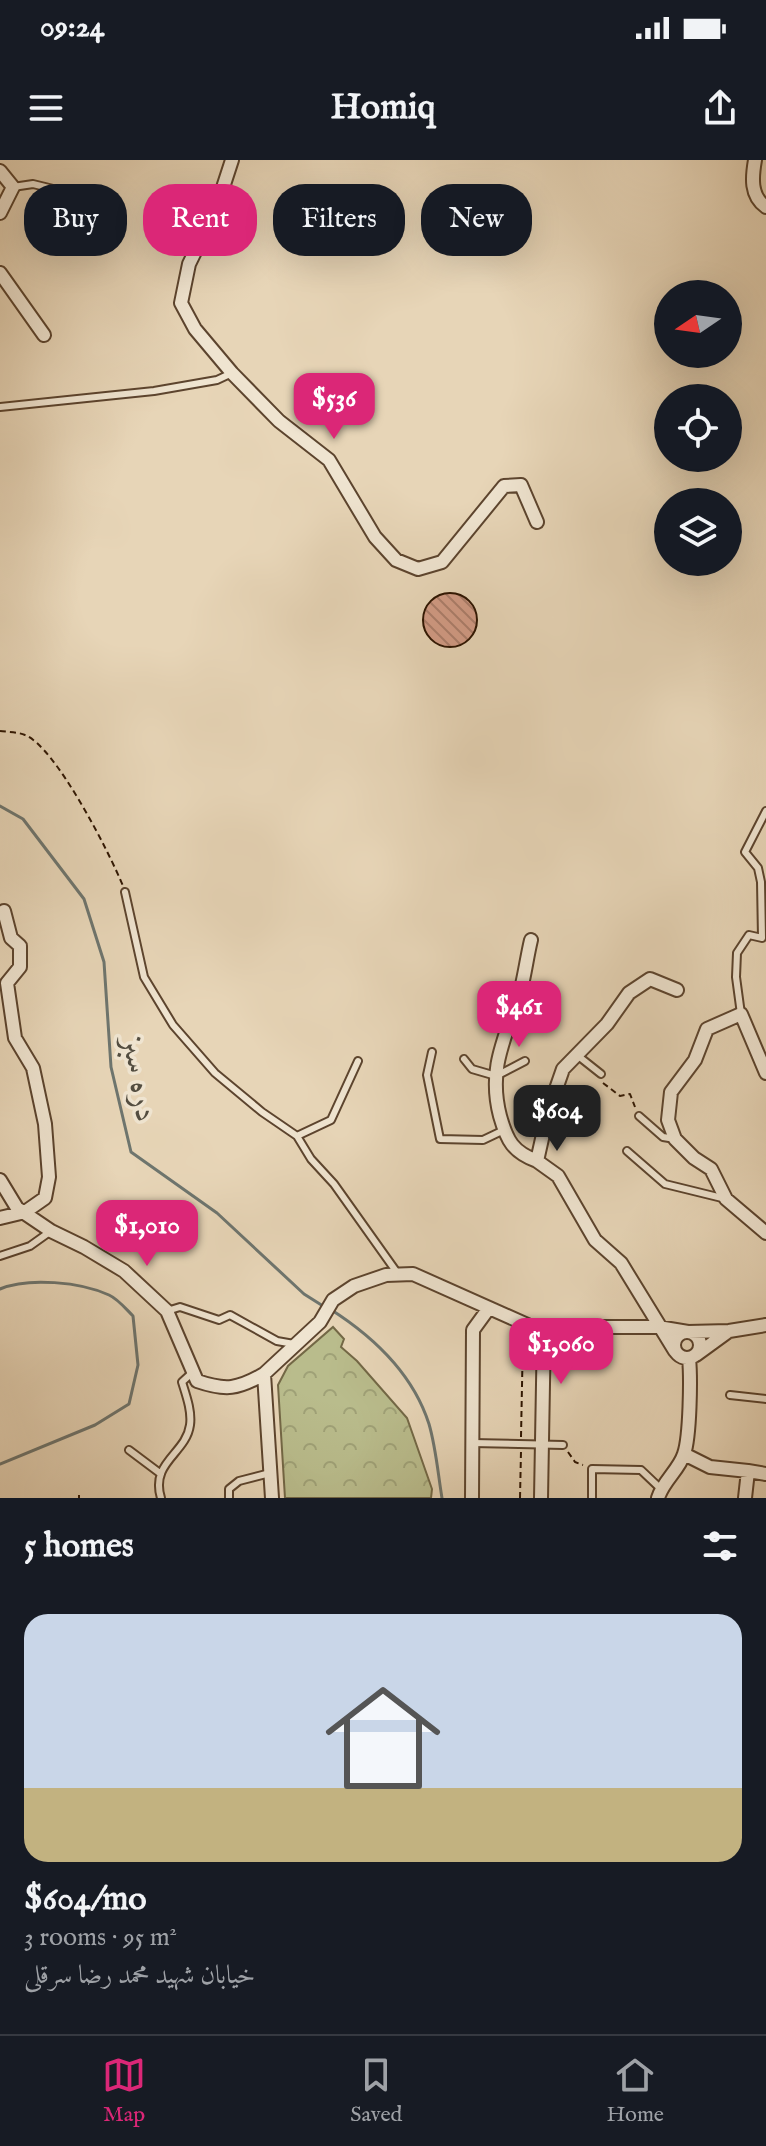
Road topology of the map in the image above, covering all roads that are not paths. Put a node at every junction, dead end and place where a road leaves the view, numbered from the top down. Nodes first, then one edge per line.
1 (232, 160) edge
2 (755, 160) edge
3 (0, 171) edge
4 (24, 185) edge
5 (13, 187) junction
6 (766, 207) edge
7 (0, 213) edge
8 (0, 273) edge
9 (44, 335) dead end
10 (232, 373) junction
11 (0, 407) edge
12 (537, 522) dead end
13 (766, 811) edge
14 (125, 892) road end
15 (4, 911) dead end
16 (764, 939) edge
17 (531, 940) dead end
18 (677, 990) dead end
19 (741, 1014) junction
20 (432, 1052) dead end
21 (577, 1055) junction
22 (464, 1059) dead end
23 (358, 1061) dead end
24 (525, 1061) dead end
25 (766, 1073) edge
26 (601, 1074) road end
27 (496, 1076) junction
28 (639, 1116) road end
29 (504, 1130) junction
30 (297, 1136) junction
31 (675, 1139) junction
32 (627, 1151) dead end
33 (537, 1161) junction
34 (0, 1180) edge
35 (726, 1199) junction
36 (25, 1212) junction
37 (0, 1218) edge
38 (51, 1231) junction
39 (766, 1233) edge
40 (0, 1256) edge
41 (398, 1274) junction
42 (489, 1308) junction
43 (167, 1311) junction
44 (766, 1325) edge
45 (544, 1327) junction
46 (658, 1327) junction
47 (729, 1331) junction
48 (688, 1332) junction
49 (298, 1345) junction
50 (675, 1351) junction
51 (693, 1356) junction
52 (193, 1372) junction
53 (264, 1374) junction
54 (730, 1395) dead end
55 (766, 1399) edge
56 (472, 1443) junction
57 (542, 1444) junction
58 (563, 1445) road end
59 (129, 1450) dead end
60 (684, 1454) junction
61 (748, 1471) junction
62 (270, 1473) junction
63 (161, 1474) junction
64 (766, 1474) edge
65 (659, 1494) edge
66 (161, 1498) edge
67 (229, 1498) edge
68 (272, 1498) edge
69 (472, 1498) edge
70 (541, 1498) edge
71 (592, 1498) edge
72 (745, 1498) edge

1 - 10 street
2 - 6 street
3 - 5 street
4 - 5 lane
5 - 7 street
8 - 9 street
10 - 11 lane
10 - 12 street
13 - 16 lane
14 - 30 lane
15 - 36 street
16 - 19 lane
17 - 27 street
18 - 21 street
19 - 25 street
19 - 31 street
20 - 29 lane
21 - 26 lane
21 - 33 street
22 - 27 lane
23 - 30 lane
24 - 27 lane
27 - 29 street
28 - 31 lane
29 - 33 street
30 - 41 lane
31 - 35 street
32 - 35 lane
33 - 46 street
34 - 36 street
35 - 39 street
36 - 37 street
36 - 38 street
38 - 40 lane
38 - 43 street
41 - 42 street
41 - 49 street
42 - 45 street
42 - 56 street
43 - 49 lane
43 - 52 street
44 - 47 street
45 - 46 street
45 - 57 street
46 - 48 street
46 - 50 street
47 - 48 street
47 - 51 street
48 - 50 street
48 - 51 street
49 - 53 street
50 - 51 street
51 - 60 street
52 - 53 street
52 - 63 lane
53 - 62 street
54 - 55 lane
56 - 57 lane
56 - 69 street
57 - 58 lane
57 - 70 street
59 - 63 lane
60 - 61 street
60 - 65 street
61 - 64 street
61 - 72 street
62 - 67 lane
62 - 68 street
63 - 66 lane
65 - 71 lane

